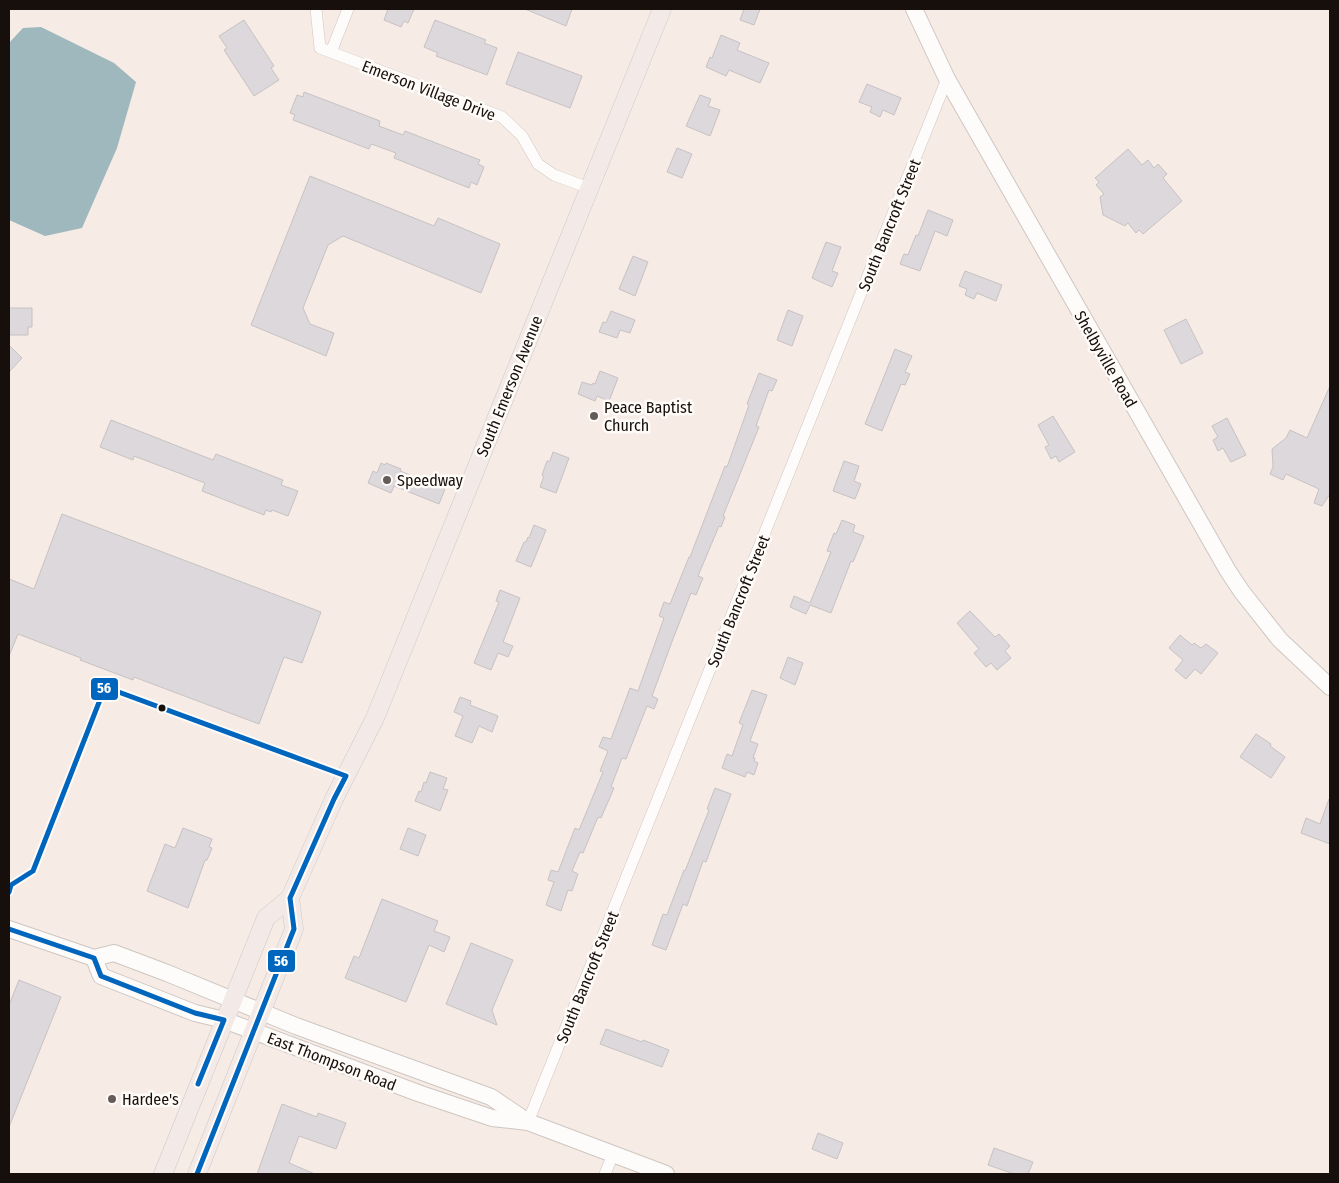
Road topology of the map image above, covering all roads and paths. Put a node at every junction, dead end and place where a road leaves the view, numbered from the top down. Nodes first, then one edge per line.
1 (316, 9) edge
2 (348, 9) edge
3 (662, 9) edge
4 (914, 9) edge
5 (330, 52) junction
6 (947, 80) junction
7 (590, 188) junction
8 (1330, 687) edge
9 (290, 898) junction
10 (9, 928) edge
11 (94, 958) junction
12 (232, 999) junction
13 (260, 1012) junction
14 (224, 1020) junction
15 (253, 1031) junction
16 (528, 1122) junction
17 (613, 1154) junction
18 (163, 1174) edge
19 (197, 1174) edge
20 (605, 1174) edge
21 (666, 1174) edge

1 - 5 street
2 - 5 street
3 - 7 main road, South Emerson Avenue
4 - 6 main road, Shelbyville Road
5 - 7 street, Emerson Village Drive
6 - 8 main road, Shelbyville Road
6 - 16 street, South Bancroft Street
7 - 9 main road, South Emerson Avenue
9 - 12 main road, South Emerson Avenue
9 - 13 main road
10 - 11 main road, East Thompson Road
11 - 12 main road, East Thompson Road
11 - 14 main road, East Thompson Road
12 - 13 main road, East Thompson Road
12 - 14 main road, South Emerson Avenue
13 - 15 main road
13 - 16 main road, East Thompson Road
14 - 15 main road, East Thompson Road
14 - 18 main road, South Emerson Avenue
15 - 16 main road, East Thompson Road
15 - 19 main road
16 - 17 main road, East Thompson Road
17 - 20 street
17 - 21 main road, East Thompson Road

